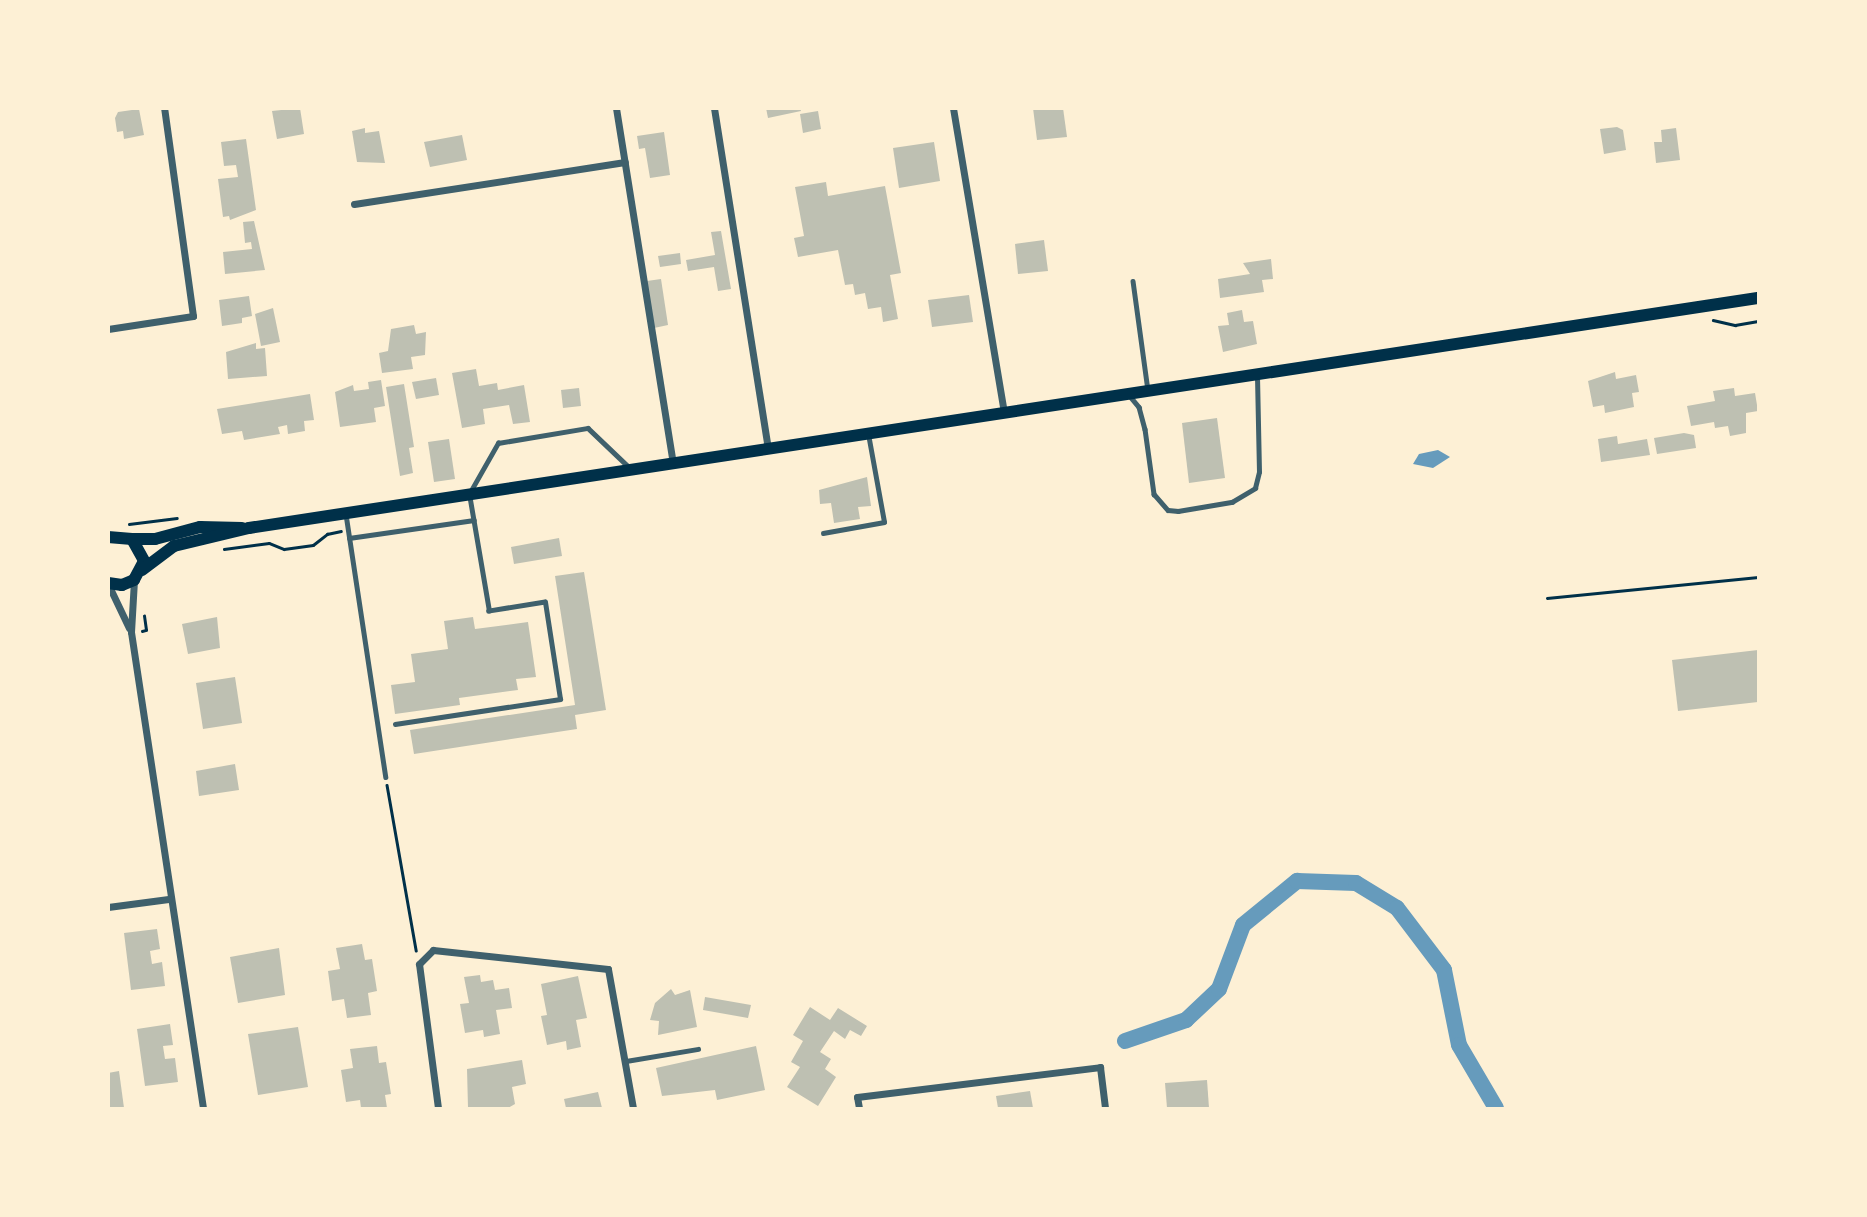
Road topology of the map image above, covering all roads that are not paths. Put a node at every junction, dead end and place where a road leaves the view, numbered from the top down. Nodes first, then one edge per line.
1 (164, 108) edge
2 (616, 108) edge
3 (714, 108) edge
4 (953, 108) edge
5 (625, 162) junction
6 (354, 204) dead end
7 (1133, 281) dead end
8 (1759, 298) edge
9 (108, 329) edge
10 (1257, 375) junction
11 (1148, 392) junction
12 (1128, 394) junction
13 (1004, 413) junction
14 (868, 433) junction
15 (768, 448) junction
16 (673, 463) junction
17 (631, 469) junction
18 (469, 494) junction
19 (345, 513) junction
20 (474, 520) junction
21 (249, 528) junction
22 (823, 533) dead end
23 (108, 537) edge
24 (349, 538) junction
25 (132, 539) junction
26 (138, 575) junction
27 (108, 584) edge
28 (131, 632) junction
29 (395, 724) dead end
30 (386, 778) road end
31 (168, 899) junction
32 (108, 907) edge
33 (698, 1049) dead end
34 (626, 1061) junction
35 (202, 1108) edge
36 (438, 1108) edge
37 (633, 1108) edge
38 (859, 1108) edge
39 (1105, 1108) edge

1 - 9 street
2 - 5 street
3 - 15 street
4 - 13 street
5 - 6 street
5 - 16 street
7 - 11 lane
8 - 10 main road
10 - 11 main road
10 - 12 lane
11 - 12 main road
12 - 13 main road
13 - 14 main road
14 - 15 main road
14 - 22 lane
15 - 16 main road
16 - 17 main road
17 - 18 main road
17 - 18 lane
18 - 19 main road
18 - 20 lane
19 - 21 main road
19 - 24 lane
20 - 24 lane
20 - 29 lane
21 - 25 main road
21 - 26 main road
23 - 25 main road
24 - 30 lane
25 - 26 main road
26 - 27 main road
26 - 28 street
27 - 28 street
28 - 31 street
31 - 32 street
31 - 35 street
33 - 34 lane
34 - 36 street
34 - 37 street
38 - 39 street

